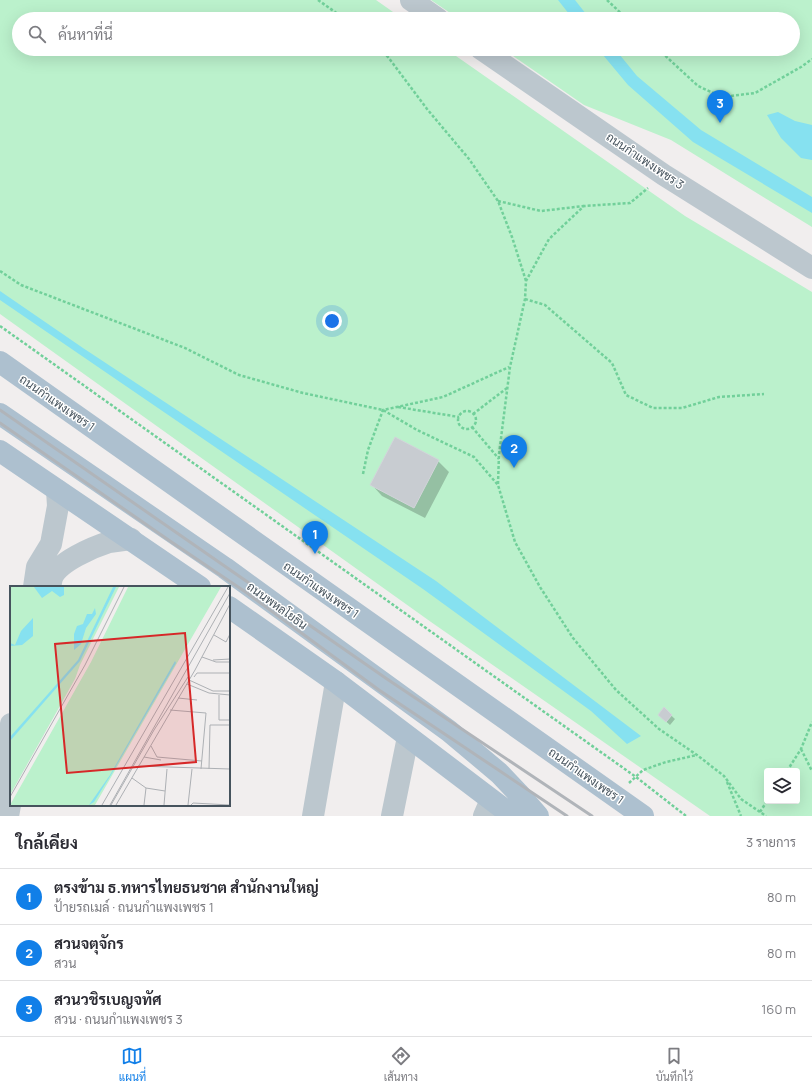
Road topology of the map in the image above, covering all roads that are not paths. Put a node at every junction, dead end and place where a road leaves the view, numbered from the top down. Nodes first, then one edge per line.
1 (411, 0) edge
2 (428, 12) edge
3 (492, 56) edge
4 (812, 268) edge
5 (0, 362) edge
6 (0, 414) edge
7 (1, 456) edge
8 (58, 490) junction
9 (131, 539) junction
10 (51, 544) junction
11 (70, 561) junction
12 (34, 586) edge
13 (50, 586) edge
14 (199, 586) edge
15 (230, 608) edge
16 (336, 682) junction
17 (10, 730) edge
18 (408, 737) junction
19 (0, 790) edge
20 (10, 805) edge
21 (488, 808) edge
22 (8, 816) edge
23 (313, 816) edge
24 (392, 816) edge
25 (513, 816) edge
26 (538, 816) edge
27 (643, 816) edge

1 - 2 street
3 - 4 street, ถนนกำแพงเพชร 3
5 - 27 main road, ถนนกำแพงเพชร 1
6 - 26 main road, ถนนพหลโยธิน
7 - 8 main road
8 - 9 main road
8 - 10 street
9 - 11 street
9 - 14 main road
10 - 11 street
10 - 12 street
11 - 13 street
15 - 16 main road
16 - 18 main road
16 - 23 street
17 - 19 street
18 - 21 main road
18 - 24 street
20 - 22 street
21 - 25 main road

